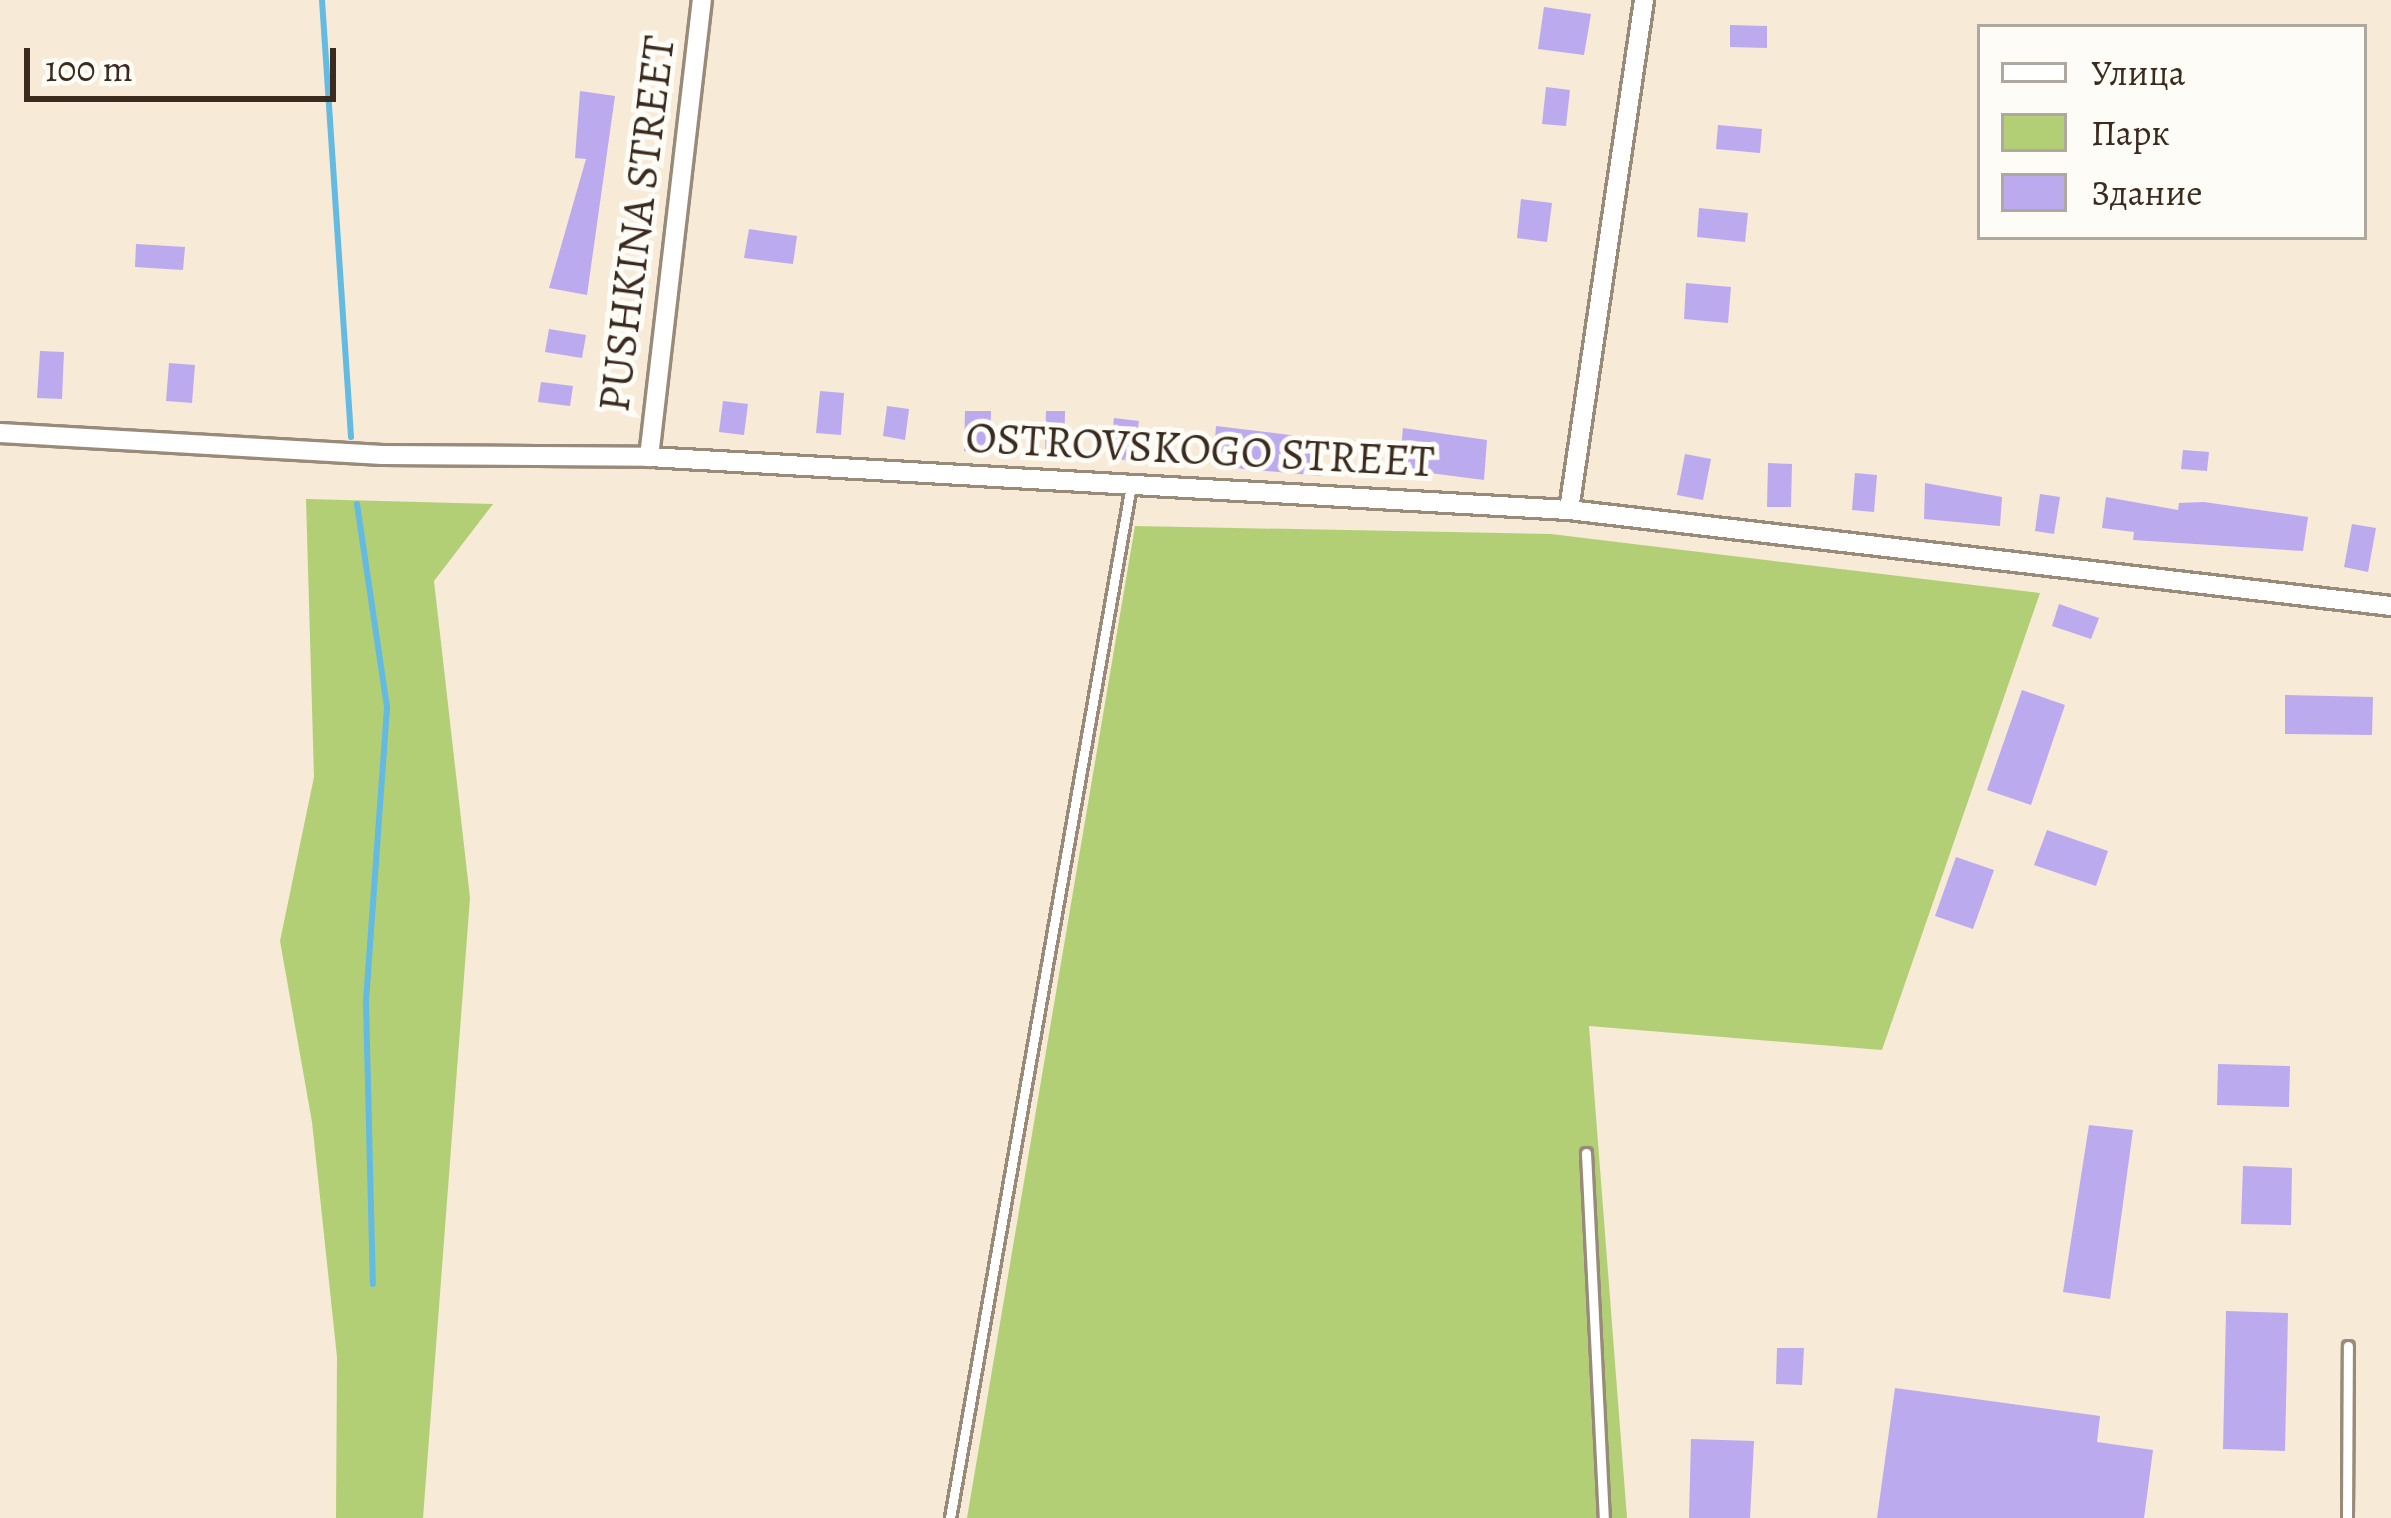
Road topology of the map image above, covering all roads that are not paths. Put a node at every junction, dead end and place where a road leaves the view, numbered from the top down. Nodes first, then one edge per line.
1 (702, 0) edge
2 (1644, 0) edge
3 (0, 433) edge
4 (649, 457) junction
5 (1131, 484) junction
6 (1569, 510) junction
7 (2391, 606) edge
8 (1586, 1154) dead end
9 (2348, 1346) dead end
10 (950, 1518) edge
11 (1604, 1518) edge
12 (2348, 1518) edge

1 - 4 street, PUSHKINA STREET
2 - 6 street
3 - 4 street, OSTROVSKOGO STREET
4 - 5 street, OSTROVSKOGO STREET
5 - 6 street, OSTROVSKOGO STREET
5 - 10 lane
6 - 7 street, OSTROVSKOGO STREET
8 - 11 lane
9 - 12 lane

